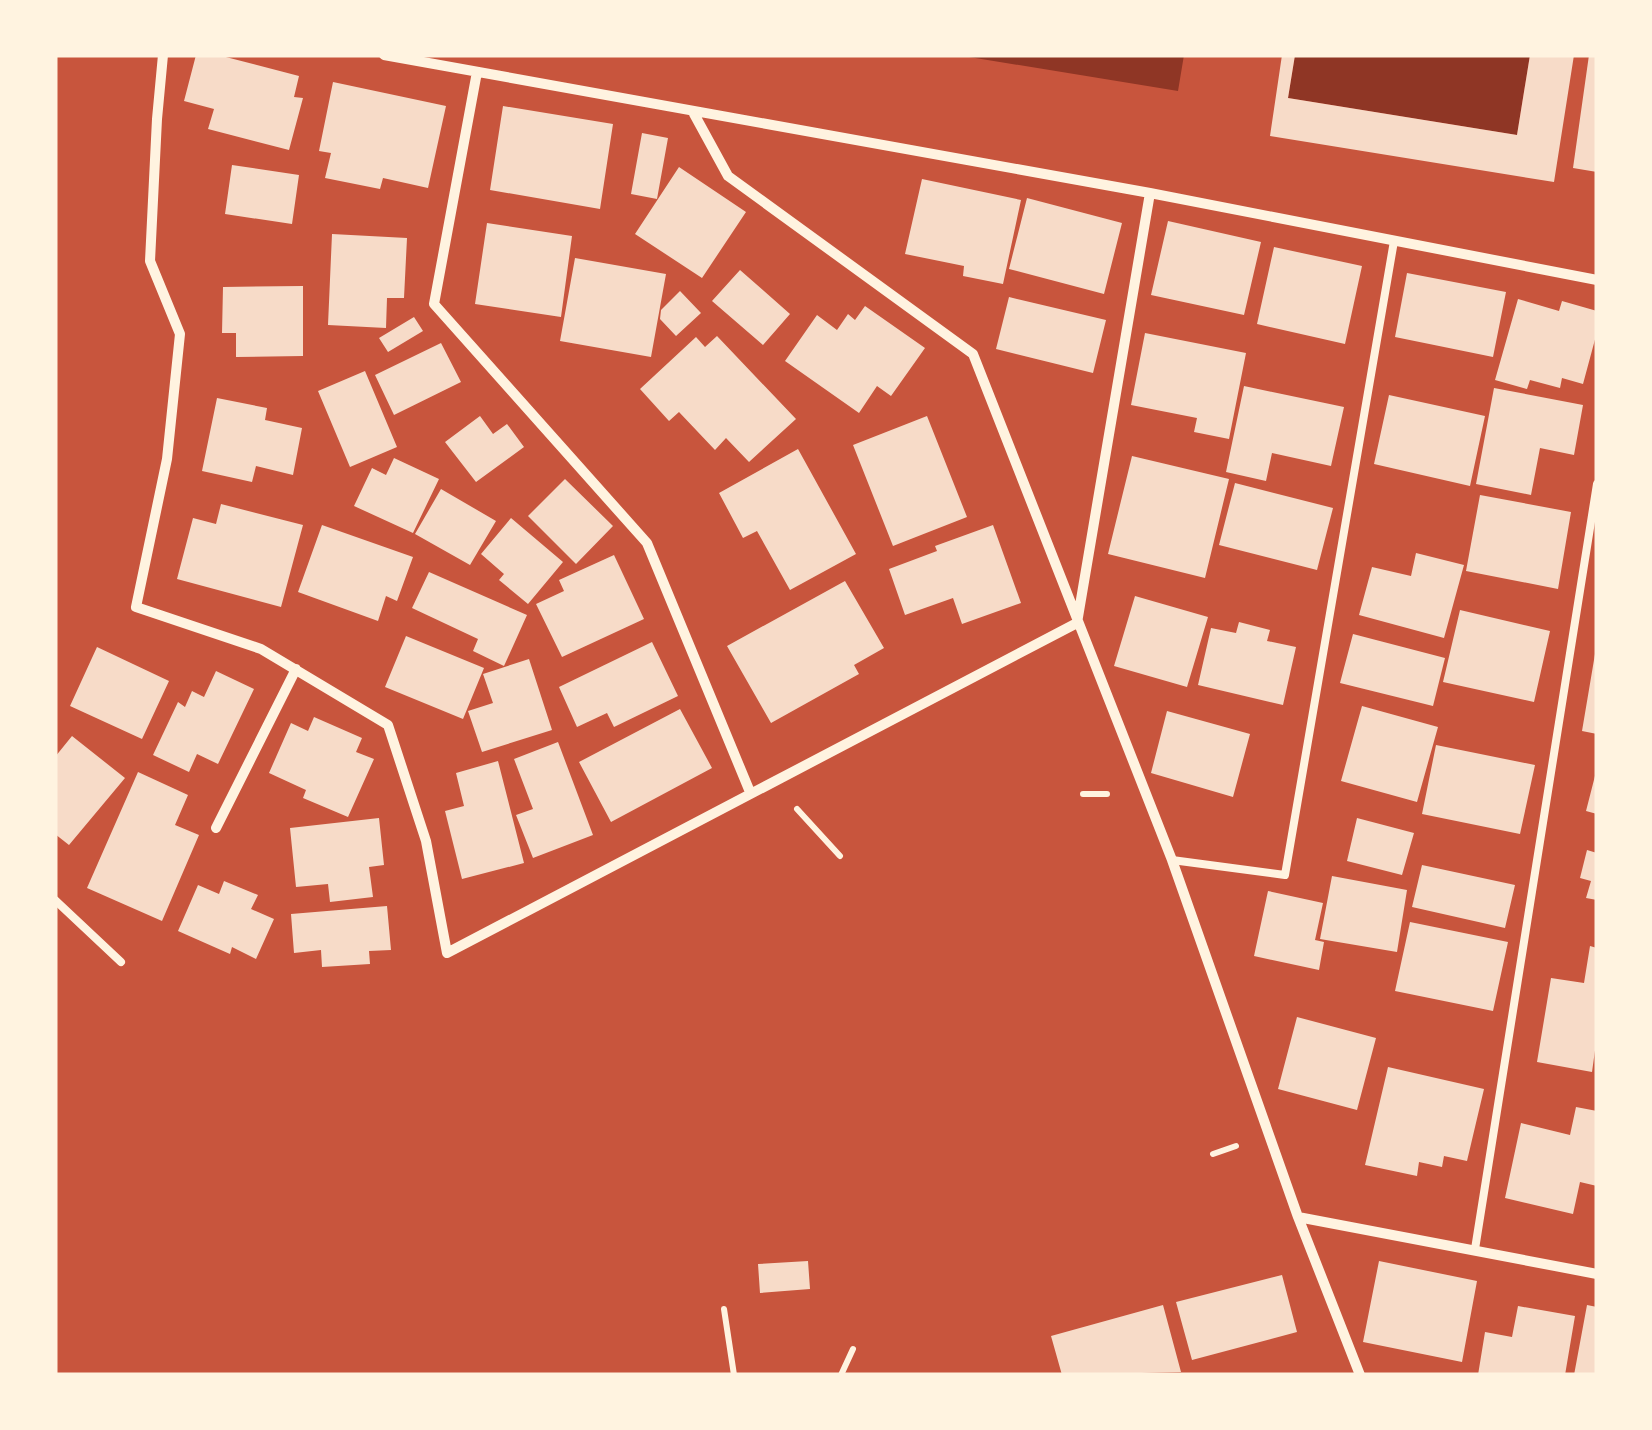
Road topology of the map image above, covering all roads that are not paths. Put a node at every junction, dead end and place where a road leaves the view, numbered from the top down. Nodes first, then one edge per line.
1 (163, 55) edge
2 (384, 55) edge
3 (399, 56) edge
4 (477, 72) junction
5 (694, 112) junction
6 (1150, 193) junction
7 (1394, 241) junction
8 (1597, 280) edge
9 (1597, 484) edge
10 (1077, 623) junction
11 (296, 669) junction
12 (750, 792) junction
13 (216, 828) dead end
14 (1172, 860) junction
15 (55, 900) edge
16 (121, 962) dead end
17 (1298, 1216) junction
18 (1475, 1249) junction
19 (1597, 1274) edge
20 (1360, 1375) edge

1 - 11 street
2 - 3 street
3 - 4 street
4 - 5 street
4 - 12 street
5 - 6 street
5 - 10 street
6 - 7 street
6 - 10 street
7 - 8 street
7 - 14 lane
9 - 18 lane
10 - 12 street
10 - 14 street
11 - 12 street
11 - 13 street
14 - 17 street
15 - 16 lane
17 - 18 street
17 - 20 street
18 - 19 street

